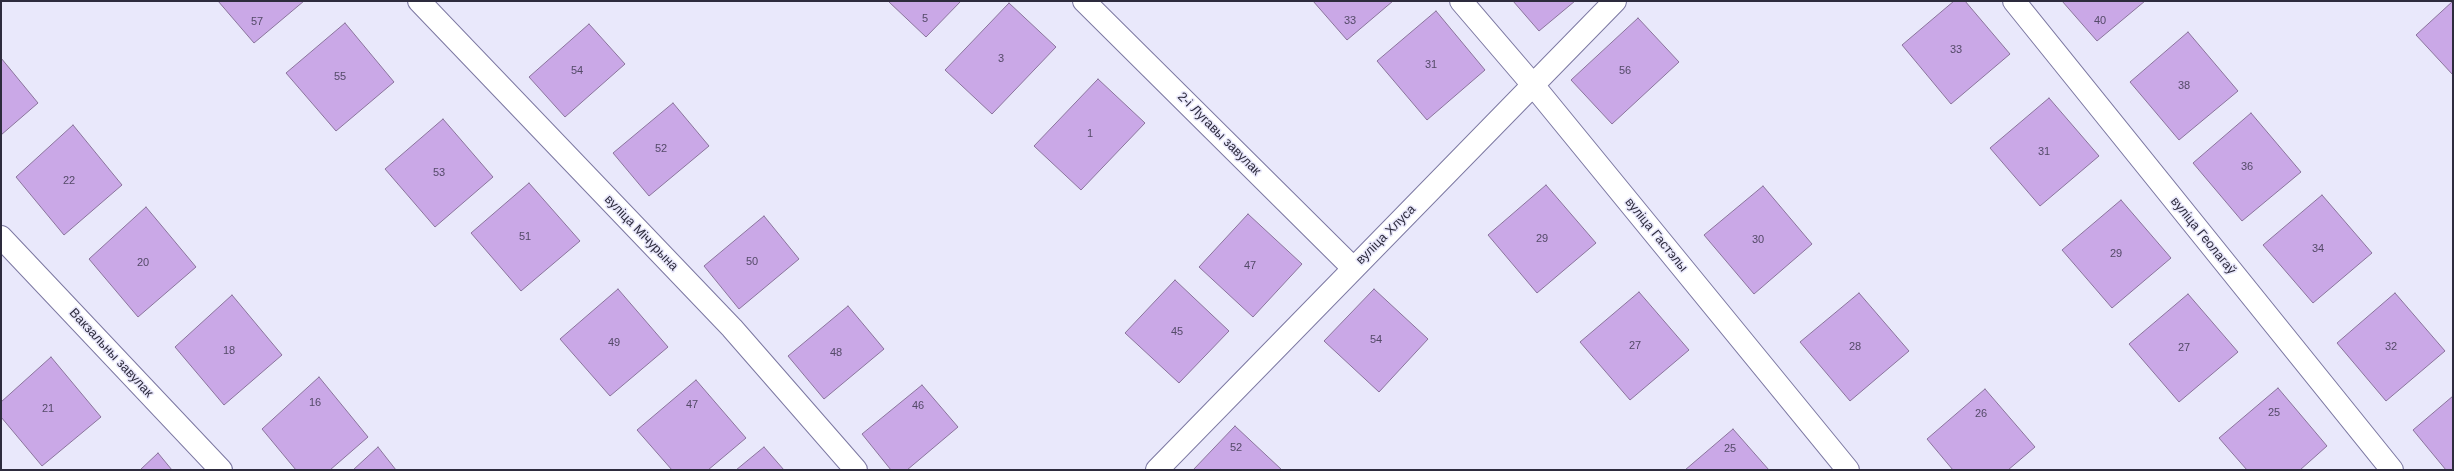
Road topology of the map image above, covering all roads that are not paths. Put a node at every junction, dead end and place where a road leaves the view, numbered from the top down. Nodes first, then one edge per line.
1 (419, 1) edge
2 (1084, 1) edge
3 (1461, 1) edge
4 (1615, 1) edge
5 (2014, 1) edge
6 (1533, 85) junction
7 (1, 237) edge
8 (1353, 268) junction
9 (221, 470) edge
10 (856, 470) edge
11 (1157, 470) edge
12 (1848, 470) edge
13 (2392, 470) edge

1 - 10 street, вуліца Мічурына
2 - 8 street, 2-і Лугавы завулак
3 - 6 street, вуліца Гастэлы
4 - 6 street, вуліца Хлуса
5 - 13 street, вуліца Геолагаў
6 - 8 street, вуліца Хлуса
6 - 12 street, вуліца Гастэлы
7 - 9 street, Вакзальны завулак
8 - 11 street, вуліца Хлуса

